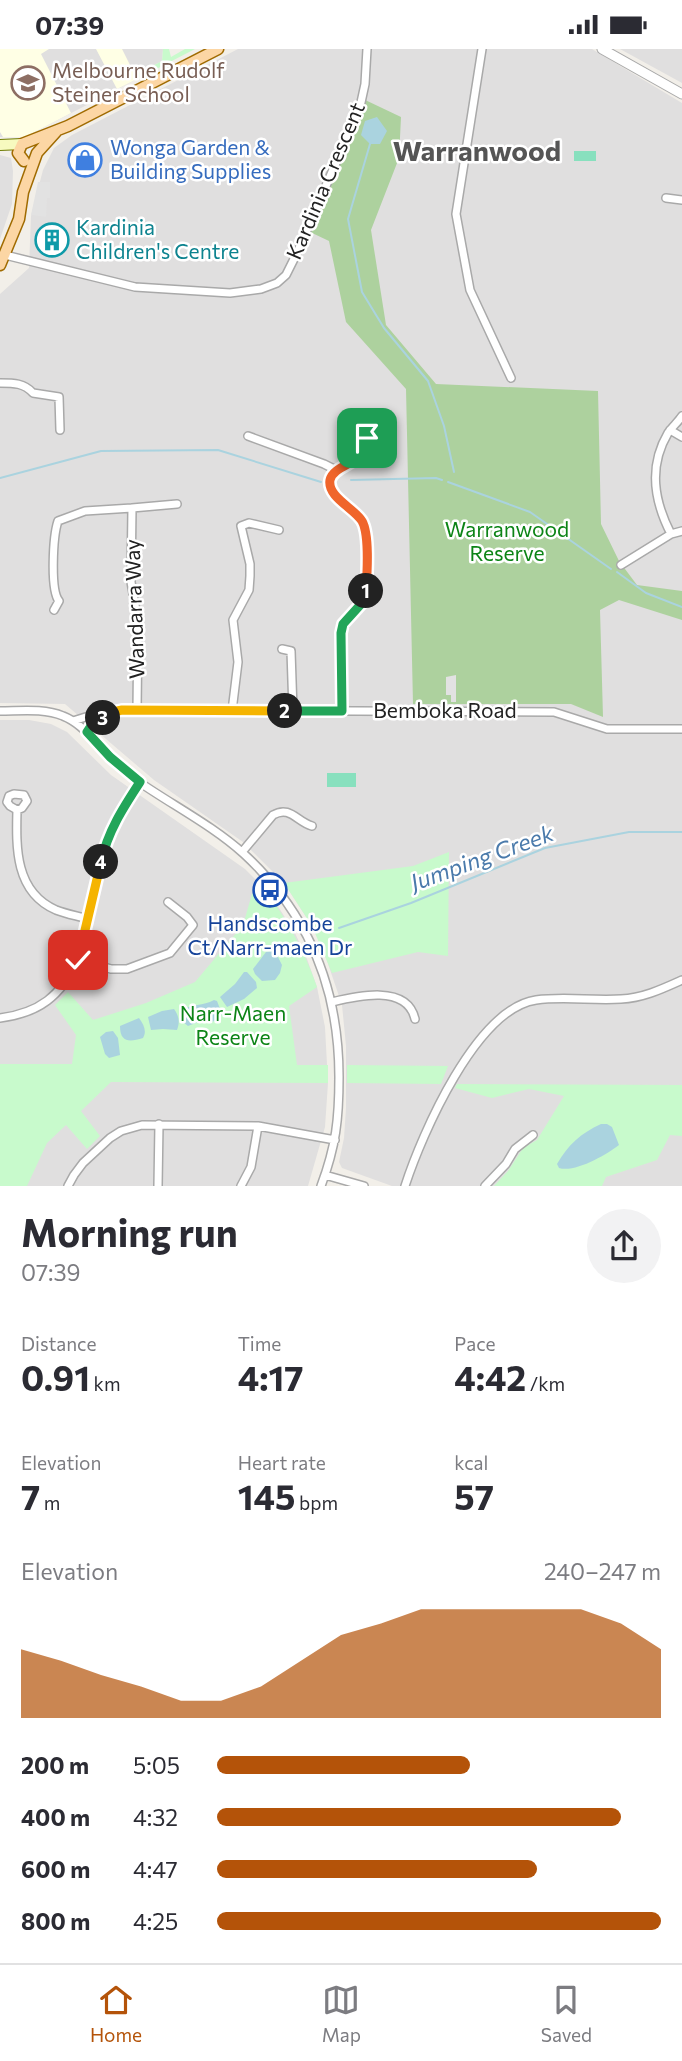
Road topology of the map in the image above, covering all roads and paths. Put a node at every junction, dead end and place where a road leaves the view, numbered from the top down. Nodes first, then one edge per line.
1 (218, 49) edge
2 (367, 49) edge
3 (482, 49) edge
4 (601, 49) edge
5 (682, 94) edge
6 (0, 147) edge
7 (27, 152) junction
8 (666, 198) dead end
9 (682, 200) edge
10 (3, 260) edge
11 (511, 378) dead end
12 (0, 383) edge
13 (682, 416) edge
14 (60, 430) dead end
15 (670, 431) junction
16 (248, 436) dead end
17 (682, 437) edge
18 (367, 438) dead end
19 (338, 471) junction
20 (177, 504) dead end
21 (132, 508) junction
22 (279, 530) dead end
23 (682, 531) edge
24 (671, 534) junction
25 (621, 565) dead end
26 (54, 610) dead end
27 (282, 649) dead end
28 (137, 710) junction
29 (0, 711) edge
30 (232, 711) junction
31 (293, 711) junction
32 (342, 711) junction
33 (113, 712) junction
34 (73, 721) junction
35 (682, 729) edge
36 (87, 732) junction
37 (140, 782) junction
38 (17, 810) dead end
39 (312, 826) dead end
40 (242, 852) junction
41 (168, 902) dead end
42 (88, 919) junction
43 (78, 960) junction
44 (682, 980) edge
45 (332, 1002) junction
46 (0, 1017) edge
47 (415, 1019) dead end
48 (159, 1125) junction
49 (258, 1126) junction
50 (533, 1135) dead end
51 (335, 1140) junction
52 (325, 1175) junction
53 (68, 1186) edge
54 (158, 1186) edge
55 (241, 1186) edge
56 (321, 1186) edge
57 (364, 1186) edge
58 (405, 1186) edge
59 (485, 1186) edge

1 - 7 main road
2 - 10 street, Kardinia Crescent
3 - 11 street
4 - 5 street
6 - 7 main road
7 - 10 main road
8 - 9 street
12 - 14 street
13 - 15 street
15 - 17 street
15 - 24 street
16 - 19 street
18 - 19 street
19 - 32 street
20 - 21 street, Wandarra Way
21 - 26 street, Wandarra Way
21 - 28 street, Wandarra Way
22 - 30 street
23 - 24 street
24 - 25 street
27 - 31 street
28 - 30 street, Bemboka Road
28 - 33 street, Bemboka Road
29 - 34 street, Bemboka Road
30 - 31 street, Bemboka Road
31 - 32 street, Bemboka Road
32 - 35 street, Bemboka Road
33 - 34 street, Bemboka Road
33 - 36 street
34 - 36 street, Bemboka Road
36 - 37 street, Bemboka Road
37 - 40 street, Bemboka Road
37 - 42 street
38 - 42 street
39 - 40 street
40 - 45 street, Bemboka Road
41 - 43 street
42 - 43 street
43 - 46 street
44 - 58 street
45 - 47 street
45 - 51 street, Bemboka Road
48 - 49 street
48 - 53 street
48 - 54 street
49 - 51 street
49 - 55 street
50 - 59 street
51 - 52 street, Bemboka Road
52 - 56 street, Bemboka Road
52 - 57 street

